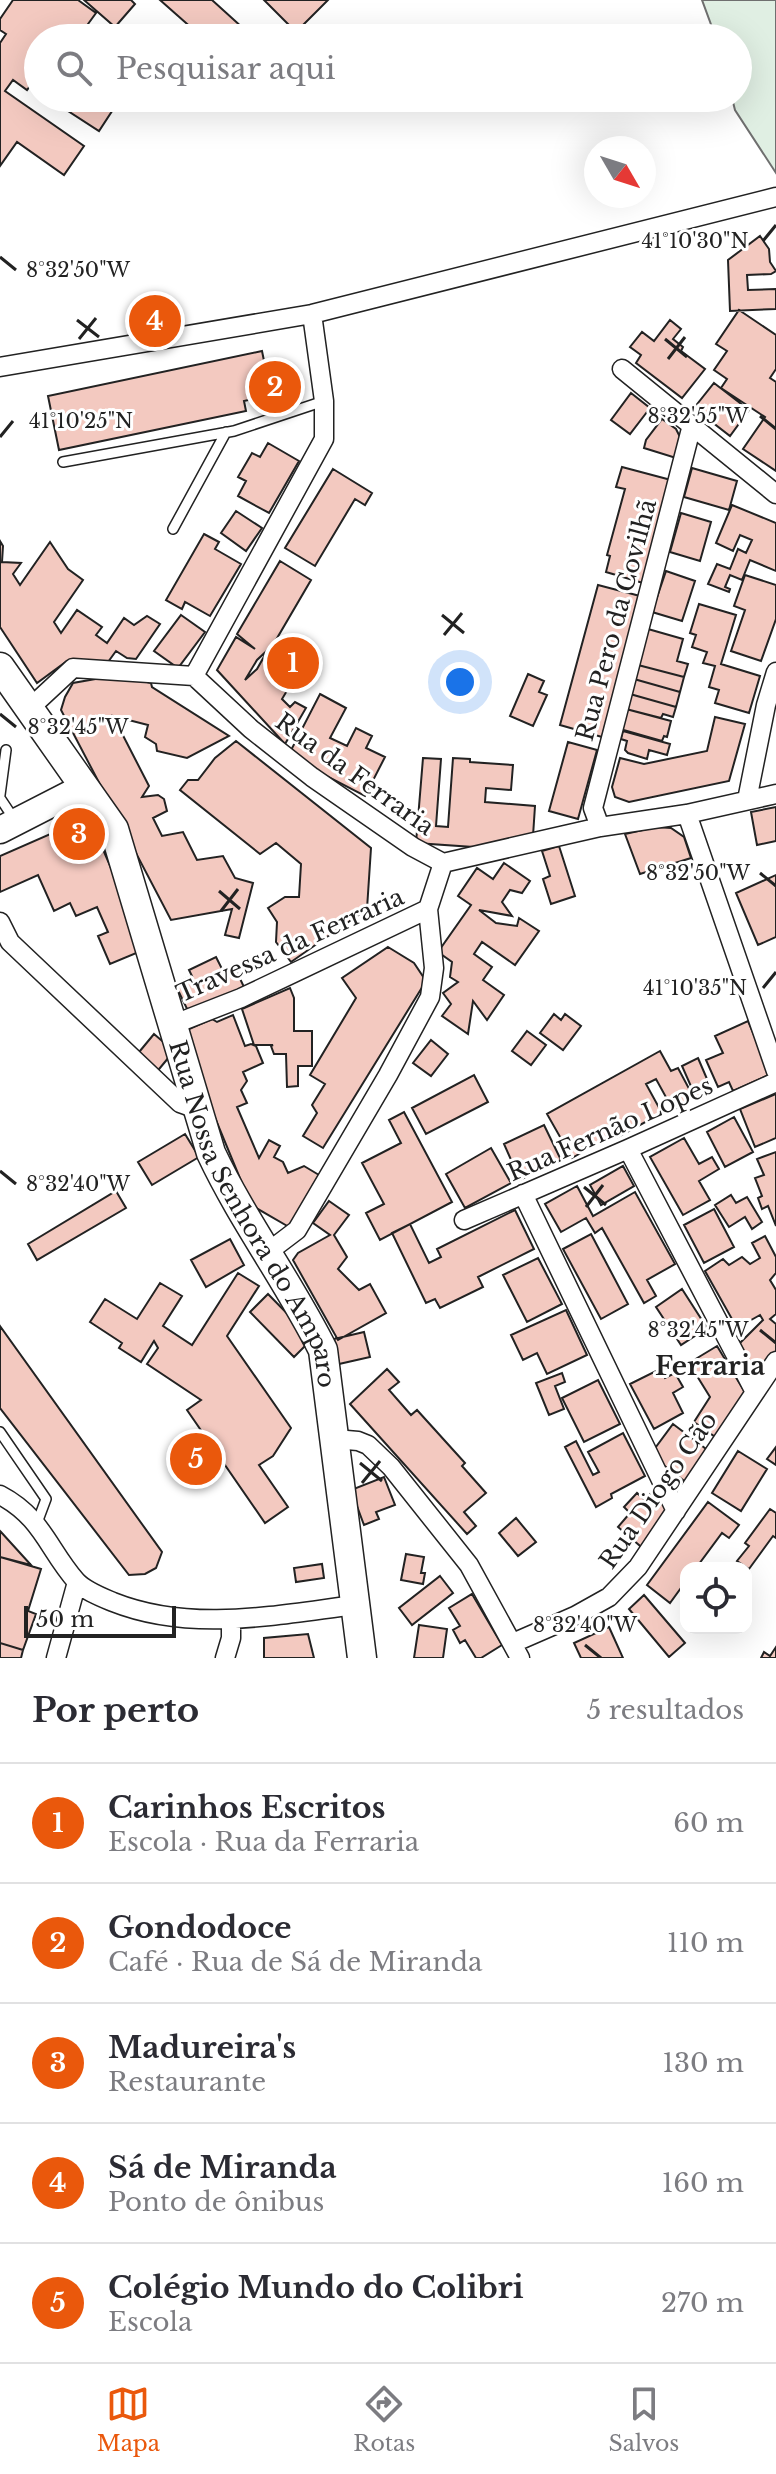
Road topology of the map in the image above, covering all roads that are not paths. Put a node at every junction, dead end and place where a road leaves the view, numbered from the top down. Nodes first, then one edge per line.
1 (776, 197) edge
2 (312, 314) junction
3 (0, 367) edge
4 (622, 369) dead end
5 (324, 401) junction
6 (692, 425) junction
7 (226, 432) junction
8 (63, 462) dead end
9 (776, 494) edge
10 (173, 529) dead end
11 (0, 667) edge
12 (776, 672) edge
13 (194, 676) junction
14 (30, 708) junction
15 (6, 750) dead end
16 (84, 787) junction
17 (776, 794) edge
18 (0, 796) edge
19 (747, 800) junction
20 (687, 814) junction
21 (8, 826) edge
22 (600, 827) junction
23 (443, 863) junction
24 (428, 909) junction
25 (0, 922) edge
26 (172, 1025) junction
27 (776, 1071) edge
28 (776, 1082) edge
29 (197, 1109) junction
30 (628, 1149) junction
31 (523, 1194) junction
32 (464, 1220) dead end
33 (268, 1252) junction
34 (776, 1361) edge
35 (755, 1392) junction
36 (0, 1432) edge
37 (335, 1439) junction
38 (0, 1495) edge
39 (676, 1511) junction
40 (37, 1523) junction
41 (77, 1582) junction
42 (355, 1605) junction
43 (231, 1620) junction
44 (517, 1650) edge
45 (56, 1658) edge
46 (225, 1658) edge
47 (362, 1658) edge

1 - 2 street
2 - 3 street
2 - 5 street
4 - 6 street
5 - 7 lane
5 - 13 street
6 - 9 street
6 - 22 street, Rua Pero da Covilhã
7 - 8 lane
7 - 10 lane
11 - 14 main road, Rua Nossa Senhora do Amparo
12 - 19 street
13 - 14 street
13 - 23 street, Rua da Ferraria
14 - 16 main road, Rua Nossa Senhora do Amparo
15 - 18 lane
16 - 21 street
16 - 26 main road, Rua Nossa Senhora do Amparo
17 - 19 street, Rua da Ferraria
18 - 21 lane
19 - 20 street, Rua da Ferraria
20 - 22 street, Rua da Ferraria
20 - 27 street
22 - 23 street, Rua da Ferraria
23 - 24 street
24 - 26 street, Travessa da Ferraria
24 - 33 street
25 - 29 street
26 - 29 main road, Rua Nossa Senhora do Amparo
28 - 30 street, Rua Fernão Lopes
29 - 33 main road, Rua Nossa Senhora do Amparo
30 - 31 street, Rua Fernão Lopes
30 - 35 street
31 - 32 street, Rua Fernão Lopes
31 - 39 street
33 - 37 main road, Rua Nossa Senhora do Amparo
34 - 35 street, Rua Diogo Cão
35 - 39 street, Rua Diogo Cão
36 - 40 lane
37 - 42 main road, Rua Nossa Senhora do Amparo
37 - 44 street
38 - 40 street
39 - 44 street, Rua Diogo Cão
40 - 41 street
41 - 43 street
41 - 45 street
42 - 43 street
42 - 47 main road, Rua Nossa Senhora do Amparo
43 - 46 street

